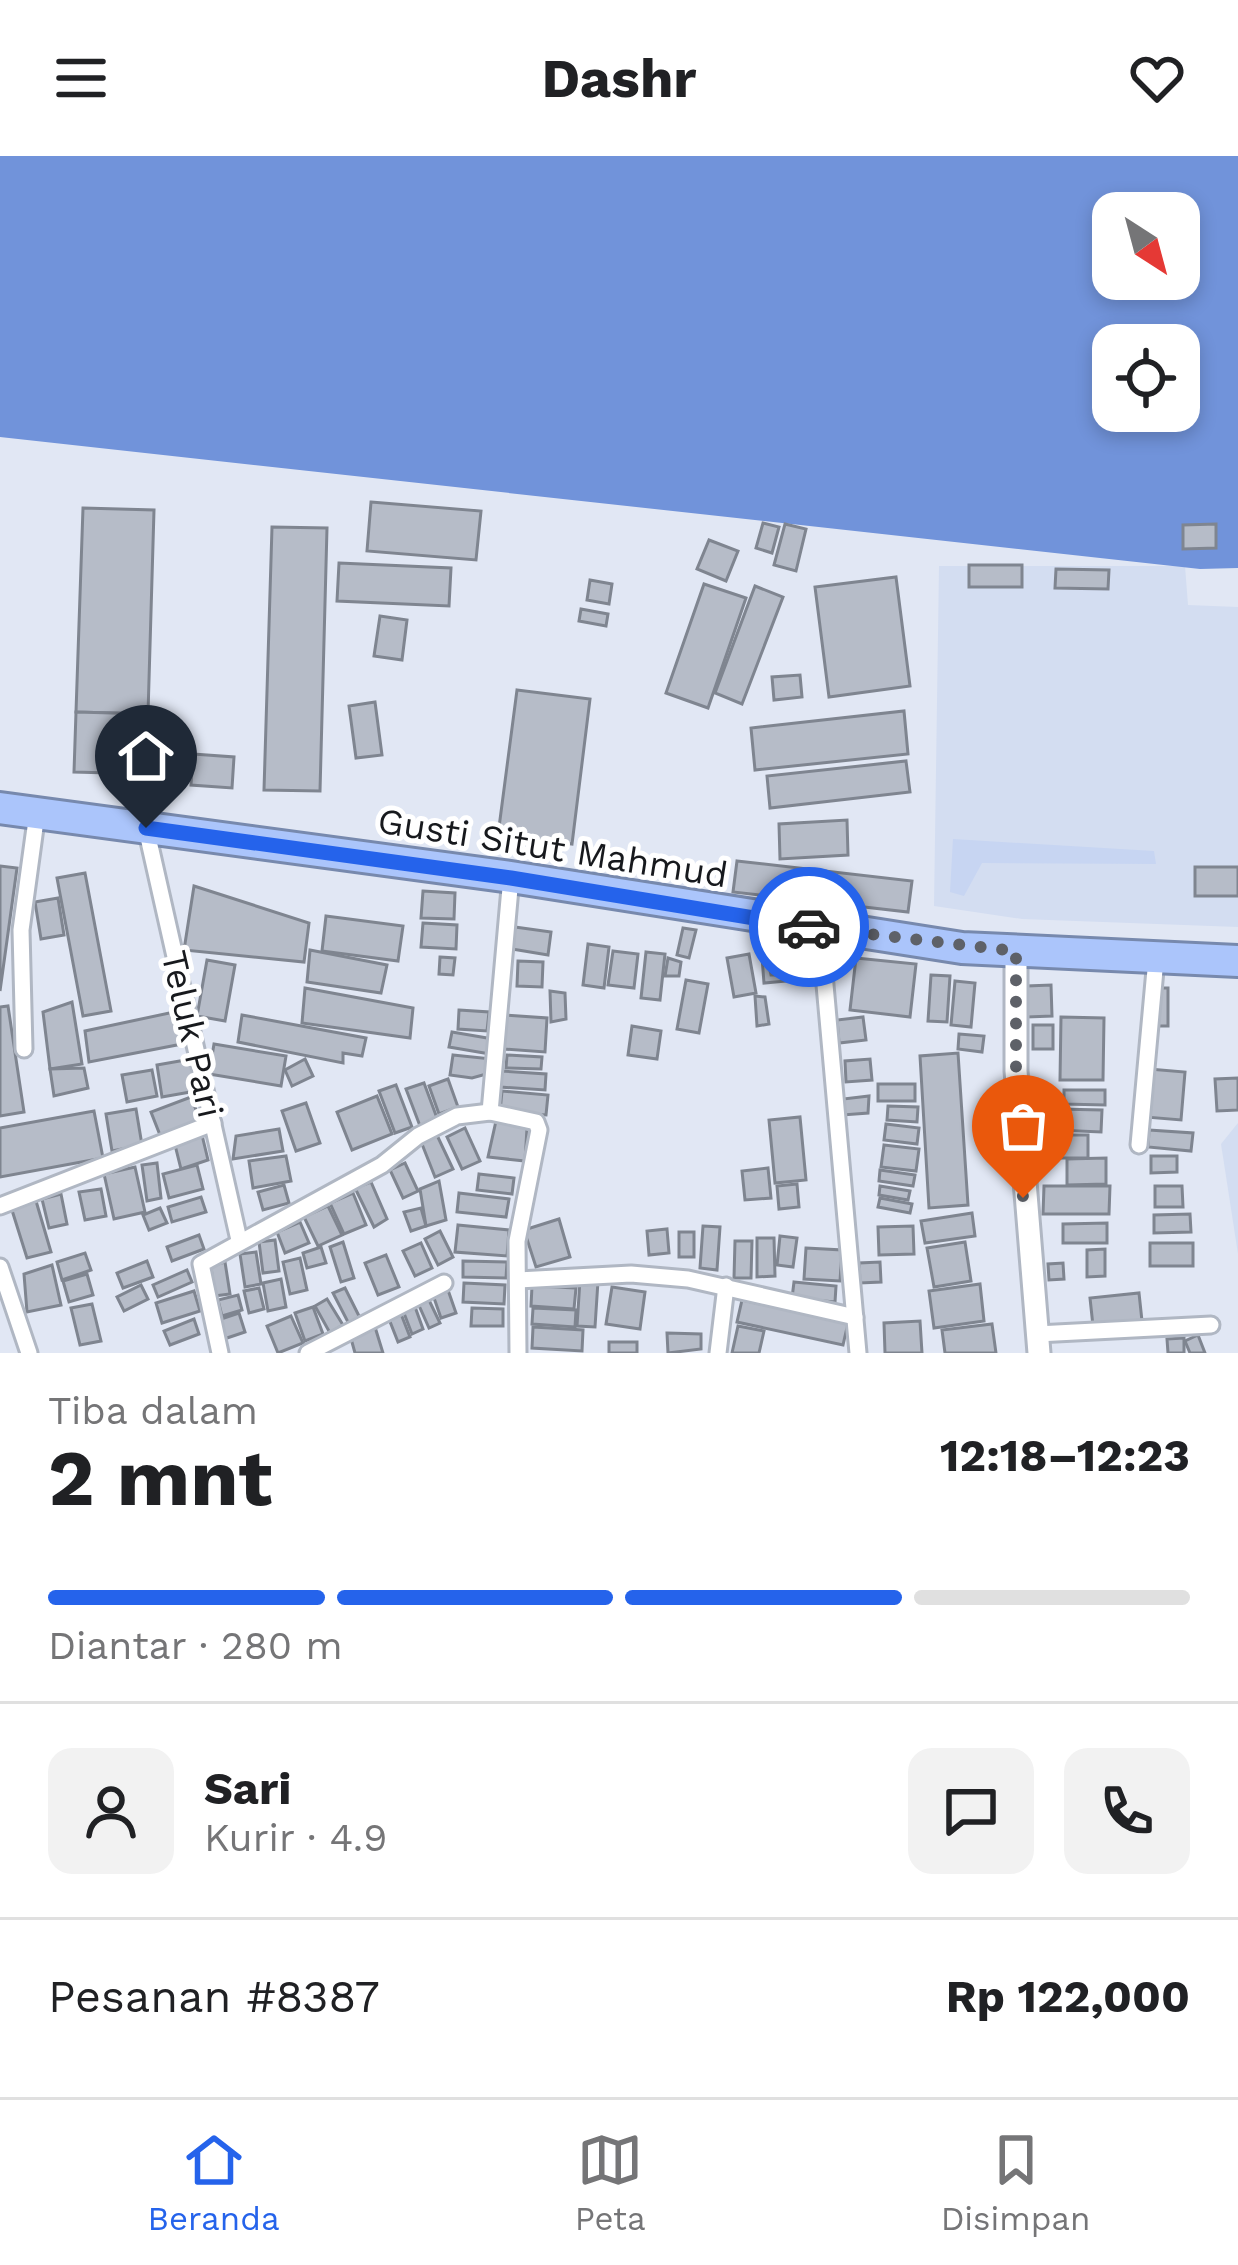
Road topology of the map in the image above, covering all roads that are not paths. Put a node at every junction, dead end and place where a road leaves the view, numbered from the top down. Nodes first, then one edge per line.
1 (0, 808) edge
2 (38, 813) junction
3 (146, 828) junction
4 (511, 878) junction
5 (820, 928) junction
6 (1016, 951) junction
7 (1156, 959) junction
8 (1238, 961) edge
9 (23, 1049) dead end
10 (490, 1112) junction
11 (213, 1123) junction
12 (1139, 1145) dead end
13 (0, 1206) edge
14 (239, 1240) junction
15 (0, 1267) edge
16 (518, 1280) junction
17 (445, 1283) dead end
18 (726, 1286) junction
19 (6, 1310) edge
20 (855, 1316) junction
21 (1210, 1325) dead end
22 (1038, 1344) edge
23 (29, 1353) edge
24 (220, 1353) edge
25 (308, 1353) edge
26 (518, 1353) edge
27 (718, 1353) edge
28 (858, 1353) edge

1 - 2 highway, Gusti Situt Mahmud
2 - 3 highway, Gusti Situt Mahmud
2 - 9 street
3 - 4 highway, Gusti Situt Mahmud
3 - 11 street, Teluk Pari
4 - 5 highway, Gusti Situt Mahmud
4 - 10 street
5 - 6 highway, Gusti Situt Mahmud
5 - 20 street
6 - 7 highway, Gusti Situt Mahmud
6 - 22 street
7 - 8 highway, Gusti Situt Mahmud
7 - 12 street
10 - 14 street
10 - 16 street
11 - 13 street
11 - 14 street, Teluk Pari
14 - 24 street
15 - 19 street
16 - 18 street
16 - 26 street
17 - 25 street
18 - 20 street
18 - 27 street
19 - 23 street
20 - 28 street
21 - 22 street

